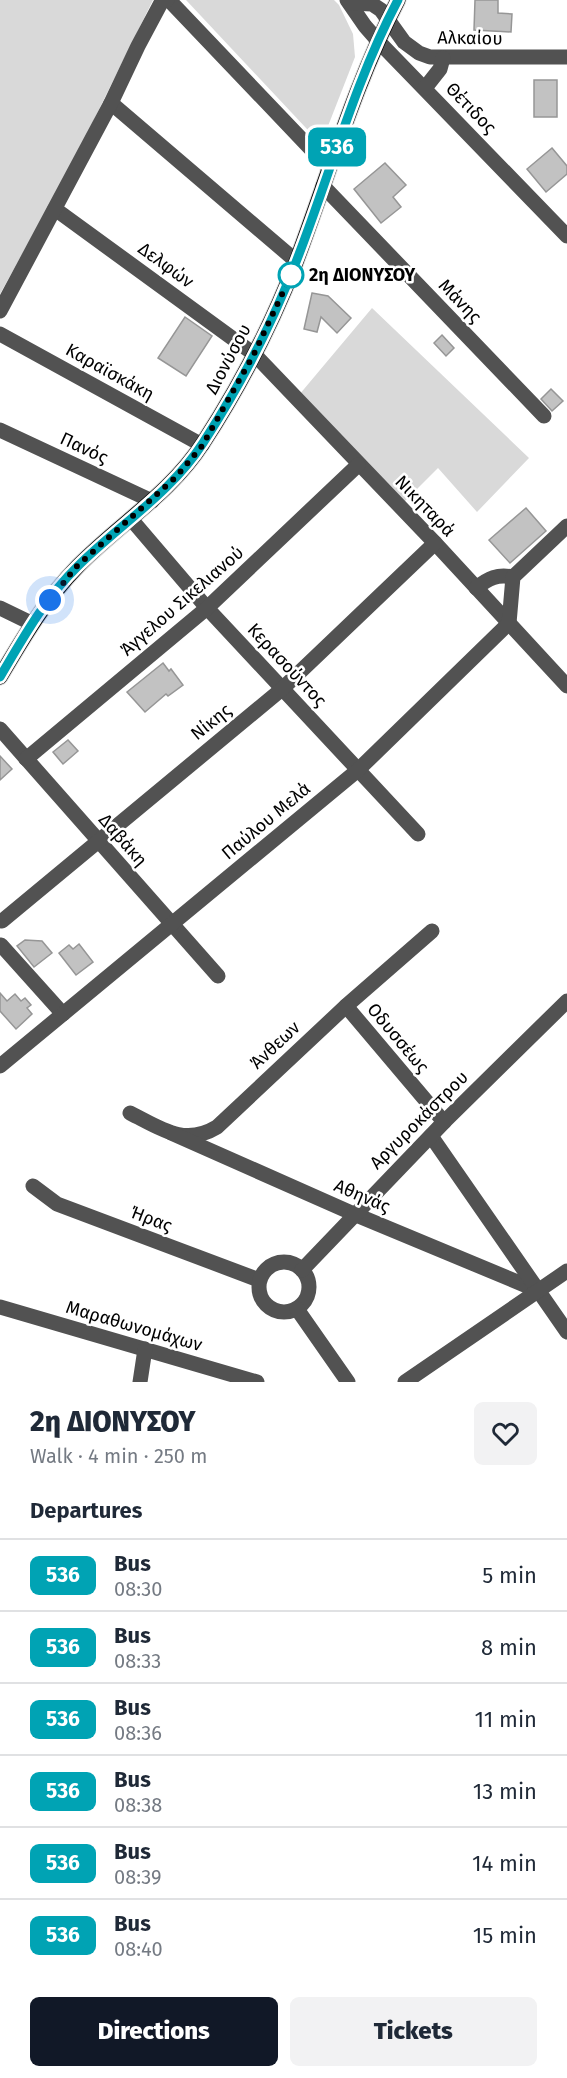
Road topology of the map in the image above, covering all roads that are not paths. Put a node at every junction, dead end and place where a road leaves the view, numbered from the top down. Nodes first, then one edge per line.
1 (168, 0) edge
2 (398, 0) edge
3 (349, 2) edge
4 (388, 20) junction
5 (378, 42) junction
6 (567, 57) edge
7 (443, 58) junction
8 (425, 88) junction
9 (111, 103) junction
10 (329, 168) junction
11 (323, 186) junction
12 (55, 209) junction
13 (567, 236) edge
14 (296, 261) junction
15 (0, 311) edge
16 (3, 340) edge
17 (254, 354) junction
18 (544, 416) dead end
19 (0, 430) edge
20 (202, 446) junction
21 (358, 465) junction
22 (152, 501) junction
23 (131, 519) junction
24 (567, 526) edge
25 (435, 543) junction
26 (513, 577) junction
27 (477, 588) junction
28 (0, 608) edge
29 (207, 608) junction
30 (32, 623) junction
31 (509, 623) junction
32 (0, 677) edge
33 (567, 686) edge
34 (282, 689) junction
35 (0, 729) edge
36 (26, 759) junction
37 (358, 770) junction
38 (418, 834) dead end
39 (98, 840) junction
40 (1, 920) edge
41 (172, 924) junction
42 (432, 931) dead end
43 (1, 945) edge
44 (218, 976) dead end
45 (567, 1001) edge
46 (346, 1006) junction
47 (63, 1014) junction
48 (0, 1066) edge
49 (130, 1113) dead end
50 (444, 1122) junction
51 (171, 1133) junction
52 (431, 1136) junction
53 (33, 1186) dead end
54 (354, 1214) junction
55 (302, 1270) junction
56 (567, 1271) edge
57 (259, 1280) junction
58 (539, 1291) junction
59 (0, 1307) edge
60 (297, 1309) junction
61 (567, 1332) edge
62 (145, 1349) junction
63 (140, 1382) edge
64 (257, 1382) edge
65 (348, 1382) edge
66 (405, 1382) edge

1 - 9 street
1 - 10 street
2 - 4 main road, Διονύσου
3 - 4 street, Θέτιδος
3 - 5 street, Θέτιδος
4 - 5 main road, Διονύσου
4 - 7 street, Αλκαίου
5 - 8 street, Θέτιδος
5 - 10 main road, Διονύσου
6 - 7 street, Αλκαίου
7 - 8 street
8 - 13 street, Θέτιδος
9 - 12 street
9 - 14 street
10 - 11 main road, Διονύσου
11 - 14 main road, Διονύσου
11 - 18 street, Μάνης
12 - 15 street
12 - 17 street, Δελφών
14 - 17 main road, Διονύσου
16 - 20 street, Καραϊσκάκη
17 - 20 main road, Διονύσου
17 - 21 street, Νικηταρά
19 - 22 street, Πανός
20 - 22 main road, Διονύσου
21 - 25 street, Νικηταρά
21 - 29 street, Άγγελου Σικελιανού
22 - 23 main road, Διονύσου
23 - 29 street, Κερασούντος
23 - 30 main road, Διονύσου
24 - 26 street
25 - 27 street, Νικηταρά
25 - 34 street, Νίκης
26 - 27 street
26 - 31 street
27 - 31 street, Νικηταρά
28 - 30 street
29 - 34 street, Κερασούντος
29 - 36 street, Άγγελου Σικελιανού
30 - 32 main road, Διονύσου
31 - 33 street, Νικηταρά
31 - 37 street, Παύλου Μελά
34 - 37 street, Κερασούντος
34 - 39 street, Νίκης
35 - 36 street, Δαβάκη
36 - 39 street, Δαβάκη
37 - 38 street, Κερασούντος
37 - 41 street, Παύλου Μελά
39 - 40 street, Νίκης
39 - 41 street, Δαβάκη
40 - 43 street
41 - 44 street, Δαβάκη
41 - 47 street, Παύλου Μελά
42 - 46 street, Άνθεων
43 - 47 street
45 - 50 street, Αργυροκάστρου
46 - 50 street, Οδυσσέως
46 - 51 street, Άνθεων
47 - 48 street, Παύλου Μελά
49 - 51 street, Άνθεων
50 - 52 street, Αργυροκάστρου
51 - 54 street, Αθηνάς
52 - 54 street, Αργυροκάστρου
52 - 58 street
53 - 57 street, Ήρας
54 - 55 street, Αργυροκάστρου
54 - 58 street, Αθηνάς
55 - 57 street
55 - 60 street
56 - 58 street
57 - 60 street
58 - 61 street
58 - 66 street
59 - 62 street, Μαραθωνομάχων
60 - 65 street
62 - 63 street
62 - 64 street, Μαραθωνομάχων

